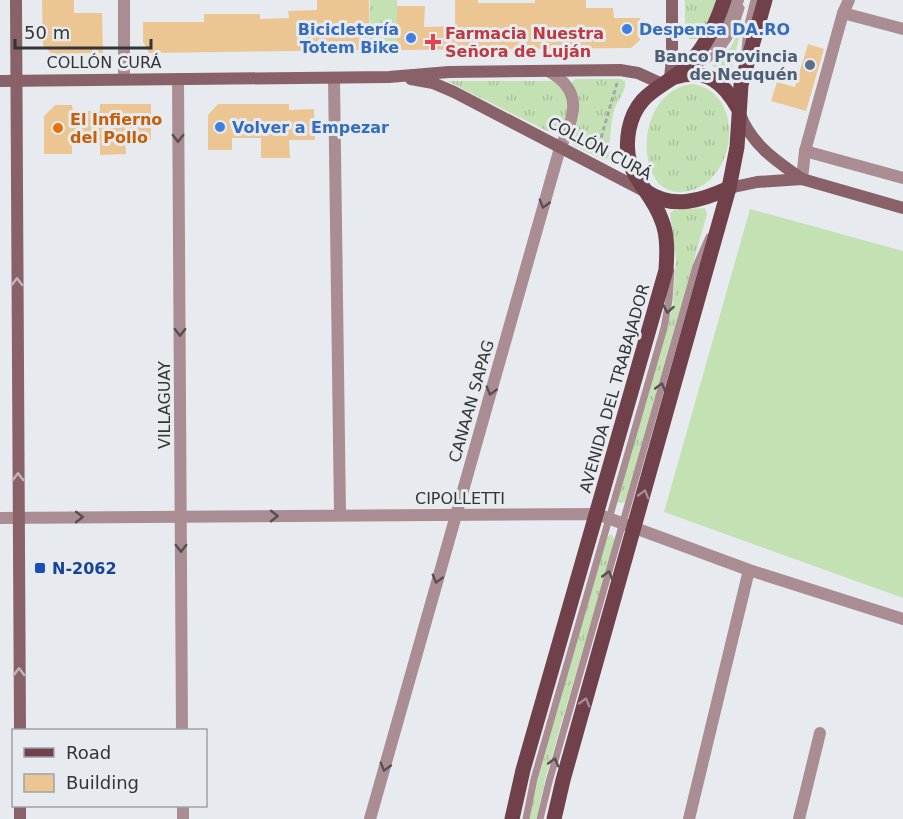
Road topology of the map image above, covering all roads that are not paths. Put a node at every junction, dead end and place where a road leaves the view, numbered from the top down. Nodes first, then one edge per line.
1 (16, 0) edge
2 (124, 0) edge
3 (672, 0) edge
4 (724, 0) edge
5 (732, 0) edge
6 (738, 0) edge
7 (743, 0) edge
8 (754, 0) edge
9 (765, 0) edge
10 (849, 0) edge
11 (843, 13) junction
12 (903, 29) edge
13 (685, 68) junction
14 (744, 70) junction
15 (548, 71) junction
16 (389, 77) junction
17 (334, 78) junction
18 (178, 79) junction
19 (16, 80) junction
20 (124, 80) junction
21 (0, 81) edge
22 (666, 81) junction
23 (738, 108) junction
24 (560, 148) junction
25 (805, 151) junction
26 (903, 178) edge
27 (802, 179) junction
28 (729, 188) junction
29 (644, 191) junction
30 (903, 208) edge
31 (455, 514) junction
32 (340, 515) junction
33 (181, 516) junction
34 (603, 516) junction
35 (0, 518) edge
36 (19, 518) junction
37 (629, 525) junction
38 (749, 570) junction
39 (903, 619) edge
40 (20, 729) edge
41 (182, 729) edge
42 (820, 733) dead end
43 (370, 819) edge
44 (512, 819) edge
45 (526, 819) edge
46 (540, 819) edge
47 (554, 819) edge
48 (689, 819) edge
49 (799, 819) edge

1 - 19 main road
2 - 20 street
3 - 22 main road
4 - 13 main road, AVENIDA DEL TRABAJADOR
5 - 6 street
7 - 13 lane
8 - 14 lane
9 - 14 main road
10 - 11 street
11 - 12 street
11 - 25 street
13 - 22 main road, AVENIDA DEL TRABAJADOR
14 - 23 main road
15 - 16 main road, COLLÓN CURÁ
15 - 22 main road, COLLÓN CURÁ
15 - 24 street, CANAAN SAPAG
16 - 17 main road, COLLÓN CURÁ
16 - 24 main road, COLLÓN CURÁ
17 - 18 main road, COLLÓN CURÁ
17 - 32 street
18 - 20 main road, COLLÓN CURÁ
18 -> 33 street, VILLAGUAY
19 - 20 main road, COLLÓN CURÁ
19 - 21 main road, COLLÓN CURÁ
36 -> 19 main road
22 - 23 main road, COLLÓN CURÁ
22 - 29 main road, AVENIDA DEL TRABAJADOR
23 - 27 main road, COLLÓN CURÁ
23 - 28 main road
24 - 29 main road, COLLÓN CURÁ
24 -> 31 street, CANAAN SAPAG
25 - 26 street
25 - 27 street
27 - 28 main road, COLLÓN CURÁ
27 - 30 main road, COLLÓN CURÁ
28 - 29 main road, COLLÓN CURÁ
37 -> 28 main road
29 -> 34 main road, AVENIDA DEL TRABAJADOR
31 - 32 street, CIPOLLETTI
31 - 34 street, CIPOLLETTI
31 -> 43 street, CANAAN SAPAG
33 -> 32 street, CIPOLLETTI
36 -> 33 street, CIPOLLETTI
33 -> 41 street, VILLAGUAY
34 - 37 street, CIPOLLETTI
34 - 44 main road, AVENIDA DEL TRABAJADOR
34 - 45 lane
35 - 36 street, CIPOLLETTI
40 -> 36 main road
37 - 38 street, CIPOLLETTI
46 -> 37 lane
47 -> 37 main road
38 - 39 street, CIPOLLETTI
38 - 48 street
42 - 49 street

